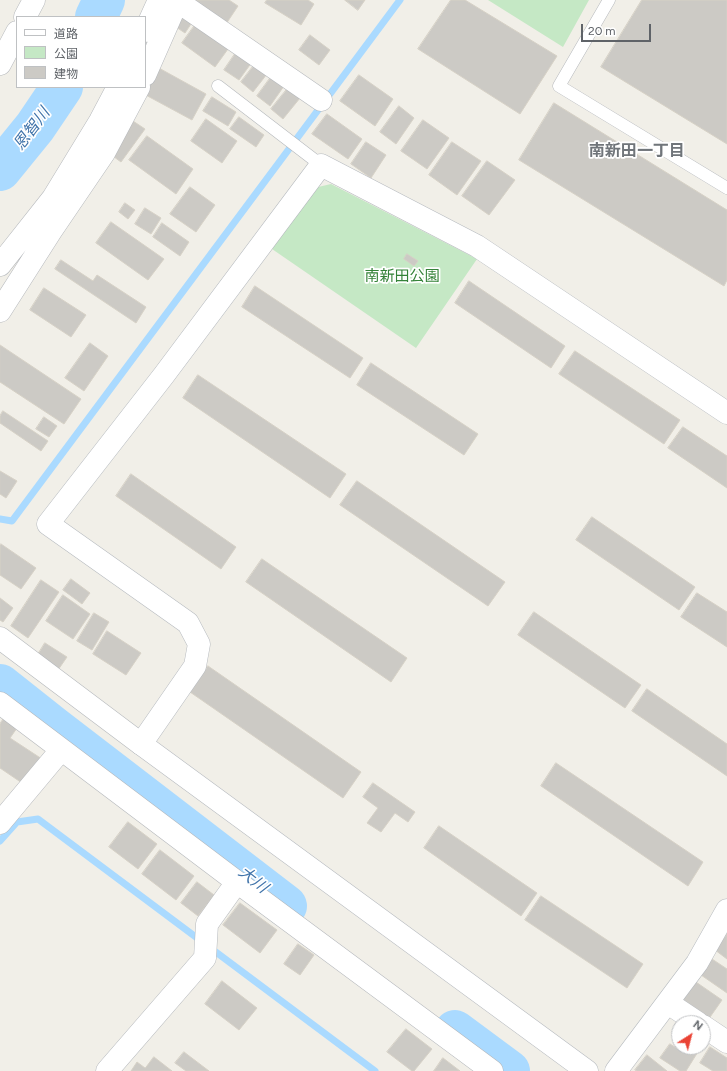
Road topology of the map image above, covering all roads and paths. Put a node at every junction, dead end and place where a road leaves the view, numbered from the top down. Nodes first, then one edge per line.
1 (34, 0) edge
2 (171, 0) edge
3 (609, 0) edge
4 (26, 16) edge
5 (146, 30) edge
6 (16, 34) edge
7 (0, 64) edge
8 (146, 72) edge
9 (218, 86) dead end
10 (117, 88) edge
11 (138, 88) edge
12 (321, 100) dead end
13 (321, 165) junction
14 (727, 188) edge
15 (0, 265) edge
16 (0, 311) edge
17 (727, 413) edge
18 (0, 638) edge
19 (0, 703) edge
20 (141, 744) junction
21 (61, 750) junction
22 (0, 823) edge
23 (237, 882) junction
24 (727, 910) edge
25 (668, 1003) junction
26 (686, 1015) edge
27 (711, 1031) edge
28 (727, 1042) edge
29 (107, 1071) edge
30 (492, 1071) edge
31 (587, 1071) edge
32 (616, 1071) edge

1 - 4 street
2 - 5 street
2 - 8 street
2 - 12 street
3 - 14 lane
6 - 7 street
9 - 13 lane
10 - 15 street
11 - 16 street
13 - 17 street
13 - 20 street
18 - 20 street
19 - 21 street
20 - 31 street
21 - 22 street
21 - 23 street
23 - 29 street
23 - 30 street
24 - 25 street
25 - 26 street
25 - 32 street
27 - 28 street

